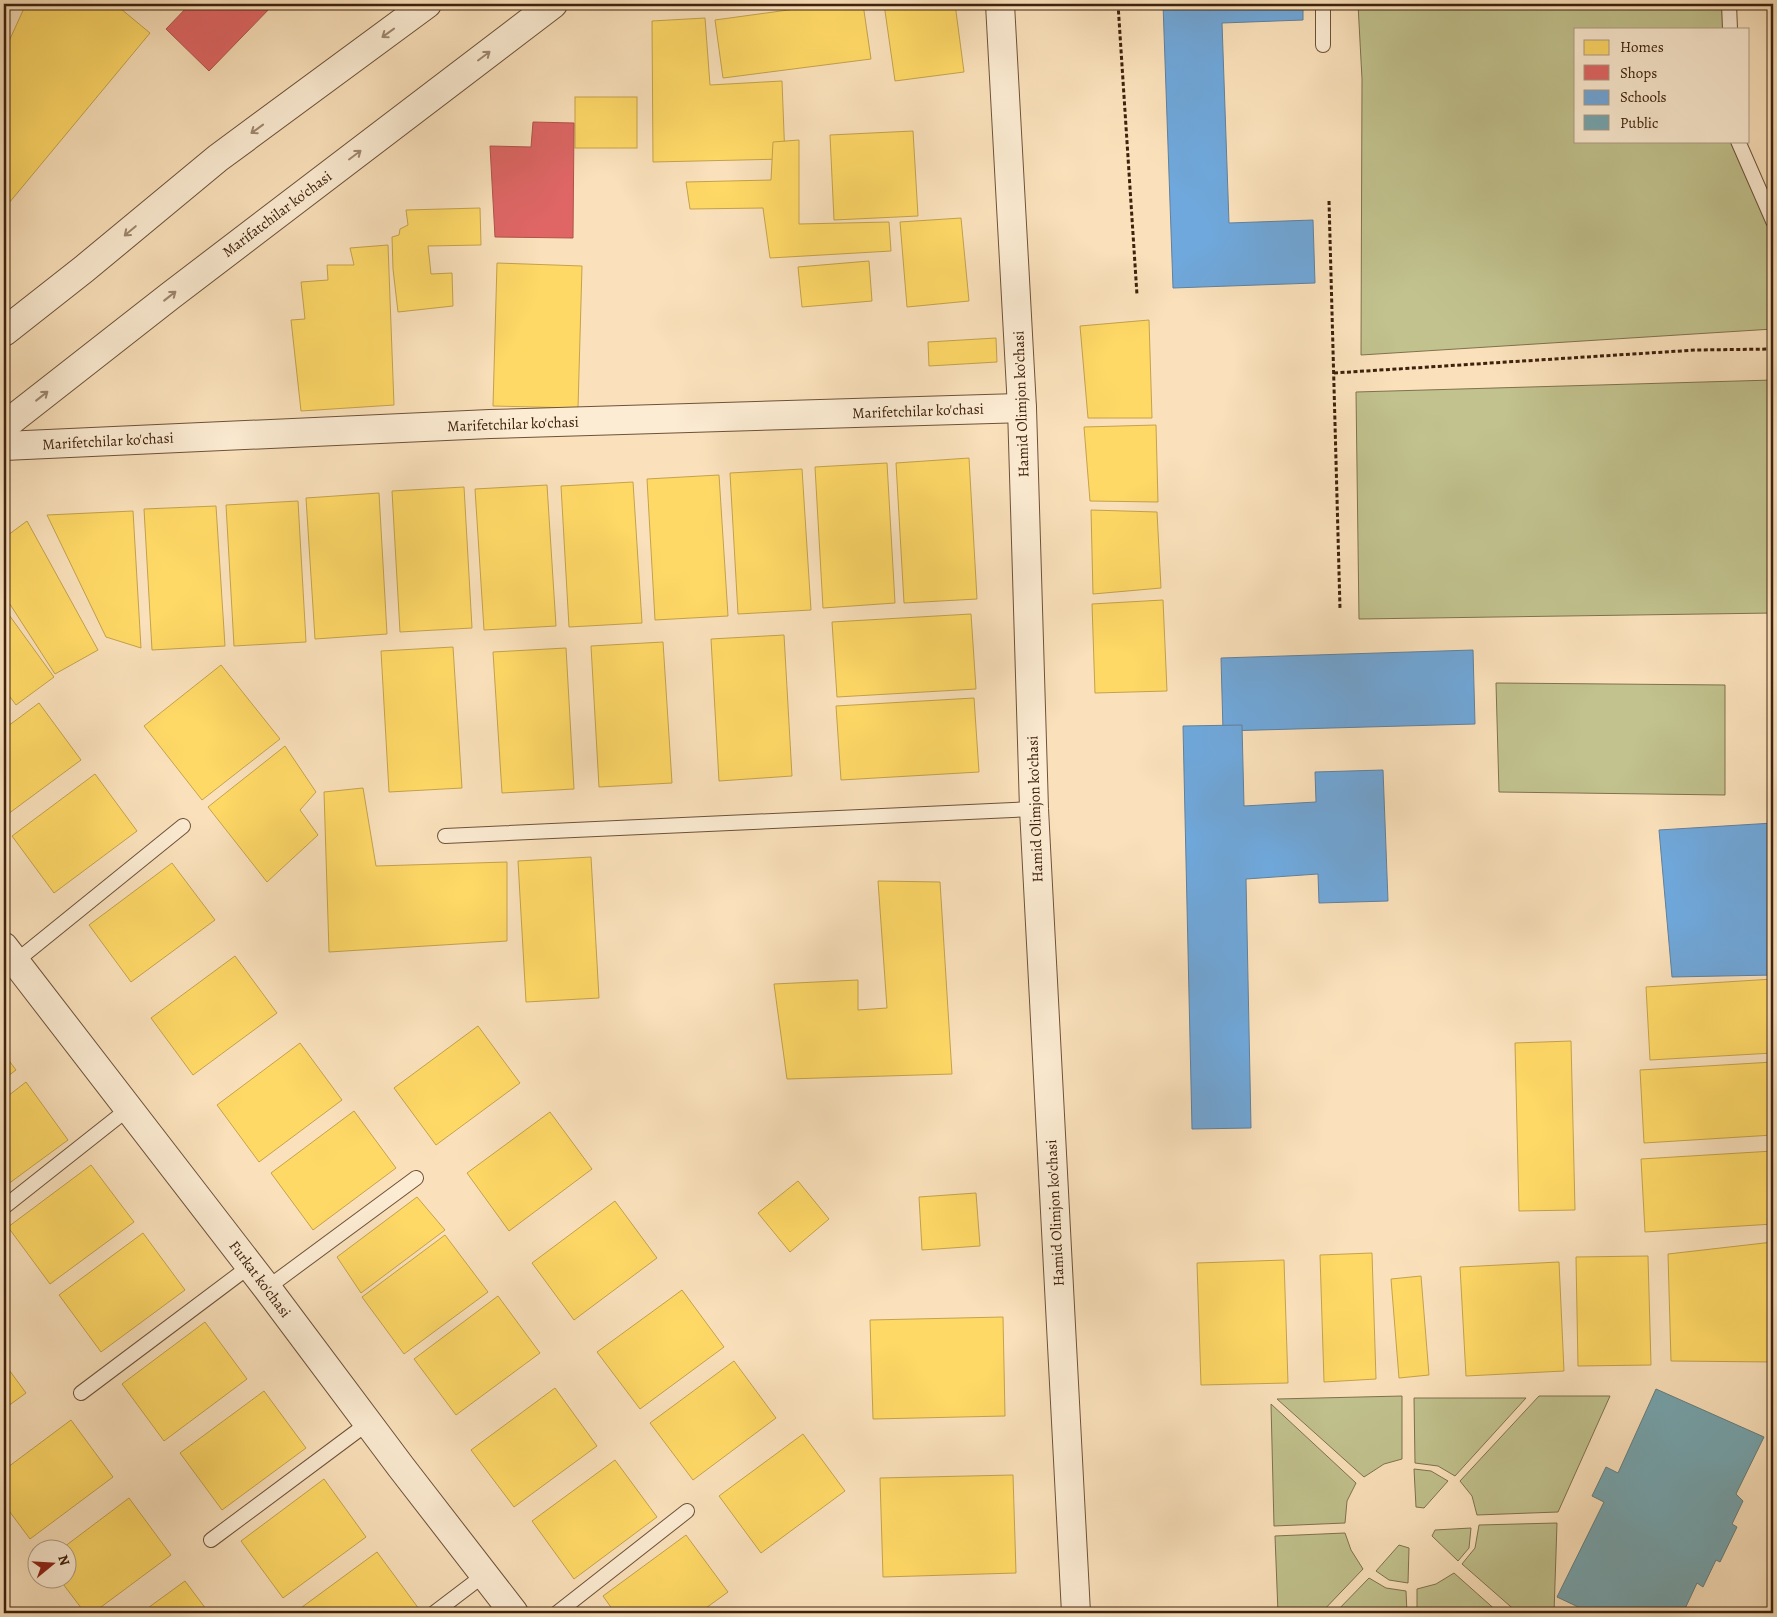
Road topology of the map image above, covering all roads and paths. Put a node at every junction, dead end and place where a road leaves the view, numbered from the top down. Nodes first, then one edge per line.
1 (427, 4) edge
2 (553, 4) edge
3 (1000, 4) edge
4 (1118, 4) edge
5 (1323, 4) edge
6 (1729, 4) edge
7 (1730, 28) edge
8 (1323, 44) dead end
9 (1738, 142) edge
10 (1329, 201) dead end
11 (1773, 221) edge
12 (1137, 295) dead end
13 (4, 332) edge
14 (1773, 349) edge
15 (1334, 373) junction
16 (1022, 408) junction
17 (4, 426) edge
18 (4, 446) edge
19 (1340, 610) dead end
20 (1034, 809) junction
21 (184, 826) dead end
22 (445, 836) dead end
23 (8, 955) edge
24 (128, 1109) junction
25 (416, 1178) dead end
26 (4, 1207) edge
27 (250, 1266) junction
28 (266, 1288) junction
29 (81, 1393) dead end
30 (368, 1423) junction
31 (687, 1511) dead end
32 (211, 1540) dead end
33 (484, 1574) junction
34 (434, 1613) edge
35 (514, 1613) edge
36 (557, 1613) edge
37 (1076, 1613) edge

1 -> 13 street
17 -> 2 street, Marifatchilar ko'chasi
3 - 16 street, Hamid Olimjon ko'chasi
4 - 12 path
5 - 8 lane
6 - 7 lane
9 - 11 lane
10 - 15 path
14 - 15 path
15 - 19 path
16 - 18 street, Marifetchilar ko'chasi
16 - 20 street, Hamid Olimjon ko'chasi
20 - 22 lane
20 - 37 street, Hamid Olimjon ko'chasi
21 - 23 lane
23 - 24 street, Furkat ko'chasi
24 - 26 lane
24 - 27 street, Furkat ko'chasi
25 - 28 lane
27 - 28 street, Furkat ko'chasi
27 - 29 lane
28 - 30 street, Furkat ko'chasi
30 - 32 lane
30 - 33 street, Furkat ko'chasi
31 - 36 lane
33 - 34 lane
33 - 35 street, Furkat ko'chasi

